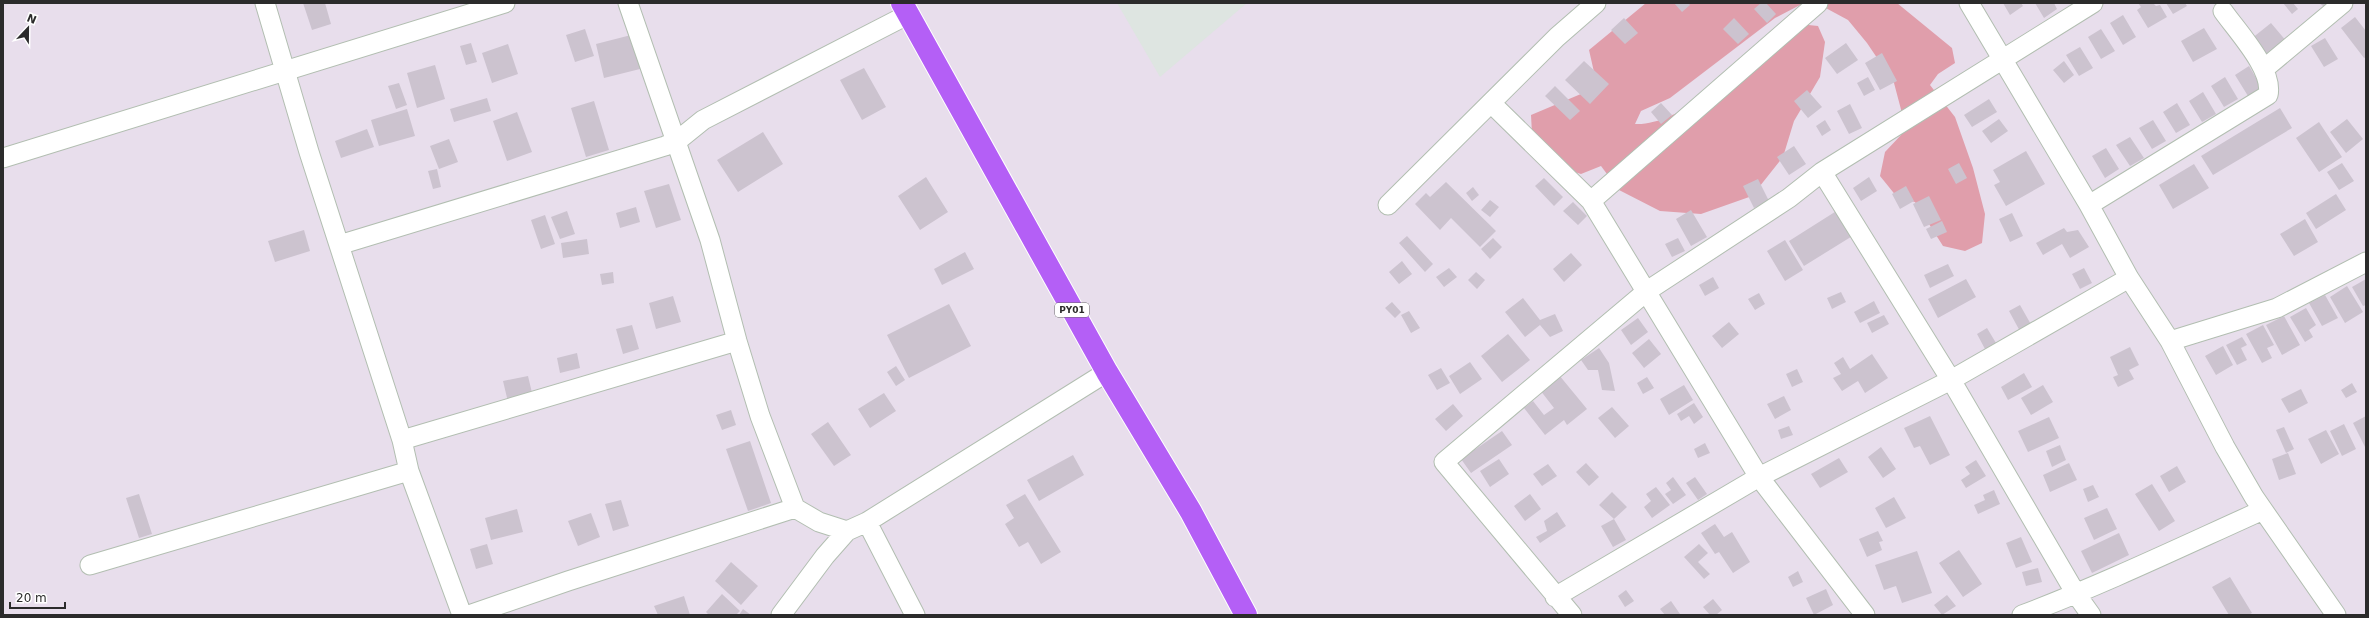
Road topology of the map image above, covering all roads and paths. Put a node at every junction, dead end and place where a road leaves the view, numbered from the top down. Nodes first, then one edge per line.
1 (265, 3) edge
2 (505, 3) edge
3 (628, 3) edge
4 (1596, 3) edge
5 (1818, 3) edge
6 (1969, 3) edge
7 (2093, 3) edge
8 (2343, 3) edge
9 (906, 8) edge
10 (2223, 11) dead end
11 (2002, 60) junction
12 (2264, 69) junction
13 (285, 70) junction
14 (1491, 103) junction
15 (677, 141) junction
16 (3, 158) edge
17 (1822, 172) junction
18 (1591, 202) junction
19 (1388, 205) dead end
20 (2089, 205) junction
21 (339, 245) junction
22 (2366, 262) edge
23 (2130, 278) junction
24 (1647, 291) junction
25 (737, 341) junction
26 (2170, 341) junction
27 (1107, 372) junction
28 (1951, 380) junction
29 (402, 440) junction
30 (410, 471) junction
31 (1759, 477) junction
32 (795, 508) junction
33 (2263, 510) junction
34 (867, 522) junction
35 (847, 531) junction
36 (90, 565) dead end
37 (2076, 594) junction
38 (1555, 597) junction
39 (462, 615) edge
40 (469, 615) edge
41 (781, 615) edge
42 (915, 615) edge
43 (1246, 615) edge
44 (1572, 615) edge
45 (1866, 615) edge
46 (2022, 615) edge
47 (2091, 615) edge
48 (2336, 615) edge

1 - 13 street
2 - 13 street
3 - 15 street
4 - 14 street
5 - 18 street
6 - 11 street
7 - 11 street
8 - 12 street
9 - 15 street
9 - 27 highway, PY01
10 - 12 street
11 - 17 street
11 - 20 street
12 - 20 street
13 - 16 street
13 - 21 street
14 - 18 street
14 - 19 street
15 - 21 street
15 - 25 street
17 - 24 street
17 - 28 street
18 - 24 street
20 - 23 street
21 - 29 street
22 - 26 street
23 - 26 street
23 - 28 street
24 - 31 street
24 - 38 street
25 - 29 street
25 - 32 street
26 - 33 street
27 - 34 street
27 - 43 highway, PY01
28 - 31 street
28 - 37 street
29 - 30 street
30 - 36 street
30 - 39 street
31 - 38 street
31 - 45 street
32 - 35 street
32 - 40 street
33 - 37 street
33 - 48 street
34 - 35 street
34 - 42 street
35 - 41 street
37 - 46 street
37 - 47 street
38 - 44 street

